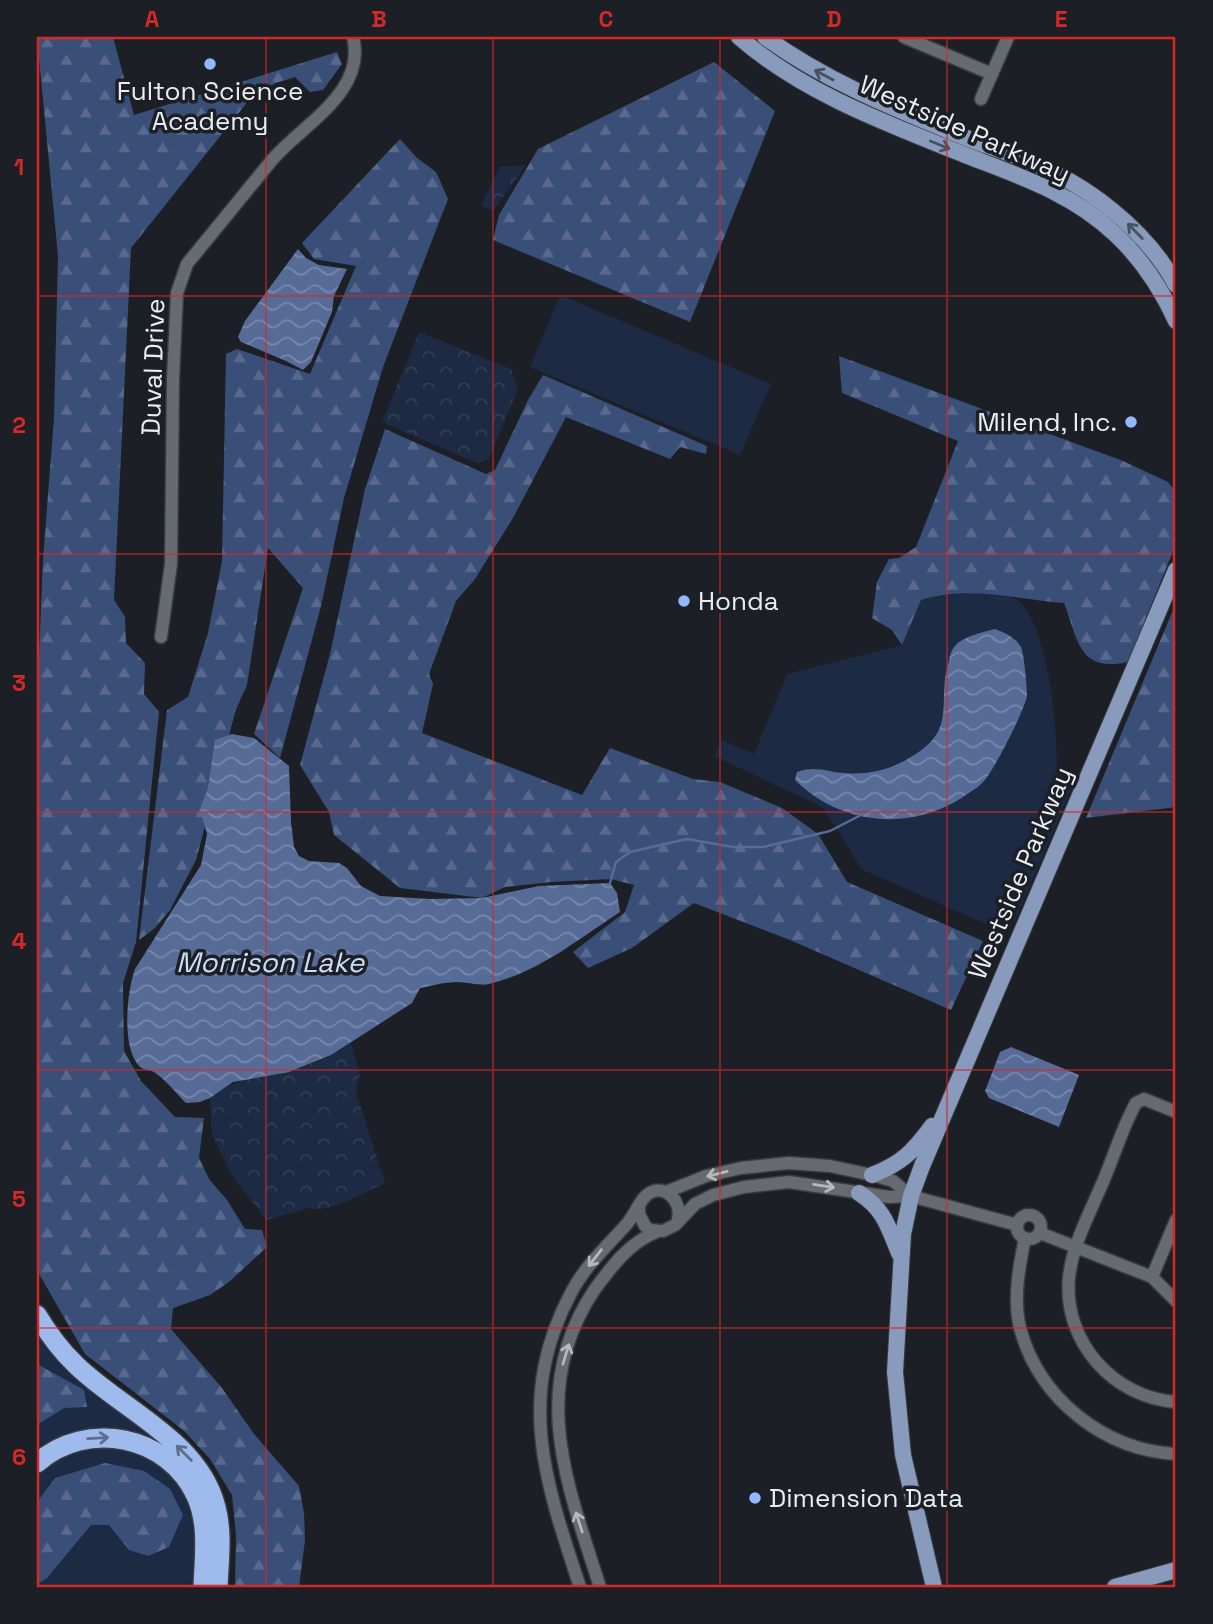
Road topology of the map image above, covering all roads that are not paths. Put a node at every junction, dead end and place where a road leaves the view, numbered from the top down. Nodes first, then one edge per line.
1 (353, 37) edge
2 (739, 37) edge
3 (765, 37) edge
4 (904, 37) edge
5 (1007, 37) edge
6 (992, 74) junction
7 (981, 99) dead end
8 (1176, 285) edge
9 (1176, 321) edge
10 (1176, 570) edge
11 (161, 637) dead end
12 (949, 1101) junction
13 (1176, 1112) edge
14 (872, 1175) junction
15 (666, 1192) junction
16 (859, 1192) junction
17 (911, 1195) junction
18 (639, 1207) junction
19 (678, 1219) junction
20 (1176, 1220) edge
21 (1017, 1225) junction
22 (656, 1232) junction
23 (1040, 1233) junction
24 (1025, 1238) junction
25 (1077, 1247) junction
26 (901, 1256) junction
27 (1152, 1278) junction
28 (1176, 1301) edge
29 (37, 1315) edge
30 (1176, 1402) edge
31 (539, 1422) junction
32 (558, 1422) junction
33 (1176, 1454) edge
34 (37, 1463) edge
35 (1176, 1570) edge
36 (203, 1587) edge
37 (218, 1587) edge
38 (580, 1587) edge
39 (600, 1587) edge
40 (934, 1587) edge
41 (1115, 1587) edge

1 - 11 street, Duval Drive
2 -> 9 main road, Westside Parkway
8 -> 3 main road, Westside Parkway
4 - 6 street
5 - 6 street
6 - 7 street
10 - 12 main road, Westside Parkway
12 - 14 main road
12 - 17 main road, Westside Parkway
13 - 25 street
14 -> 15 street
14 - 17 street
15 - 18 street
15 - 19 street
16 - 17 street
19 -> 16 street
16 - 26 main road
17 - 21 street
17 - 26 main road, Westside Parkway
18 - 22 street
18 -> 31 street
19 - 22 street
20 - 27 street
21 - 23 street
21 - 24 street
32 -> 22 street
23 - 24 street
23 - 25 street
24 - 33 street
25 - 27 street
25 - 30 street
26 - 40 main road, Westside Parkway
27 - 28 street
37 -> 29 highway
31 - 32 street
31 - 38 street
39 -> 32 street
34 -> 36 highway
35 - 41 main road

